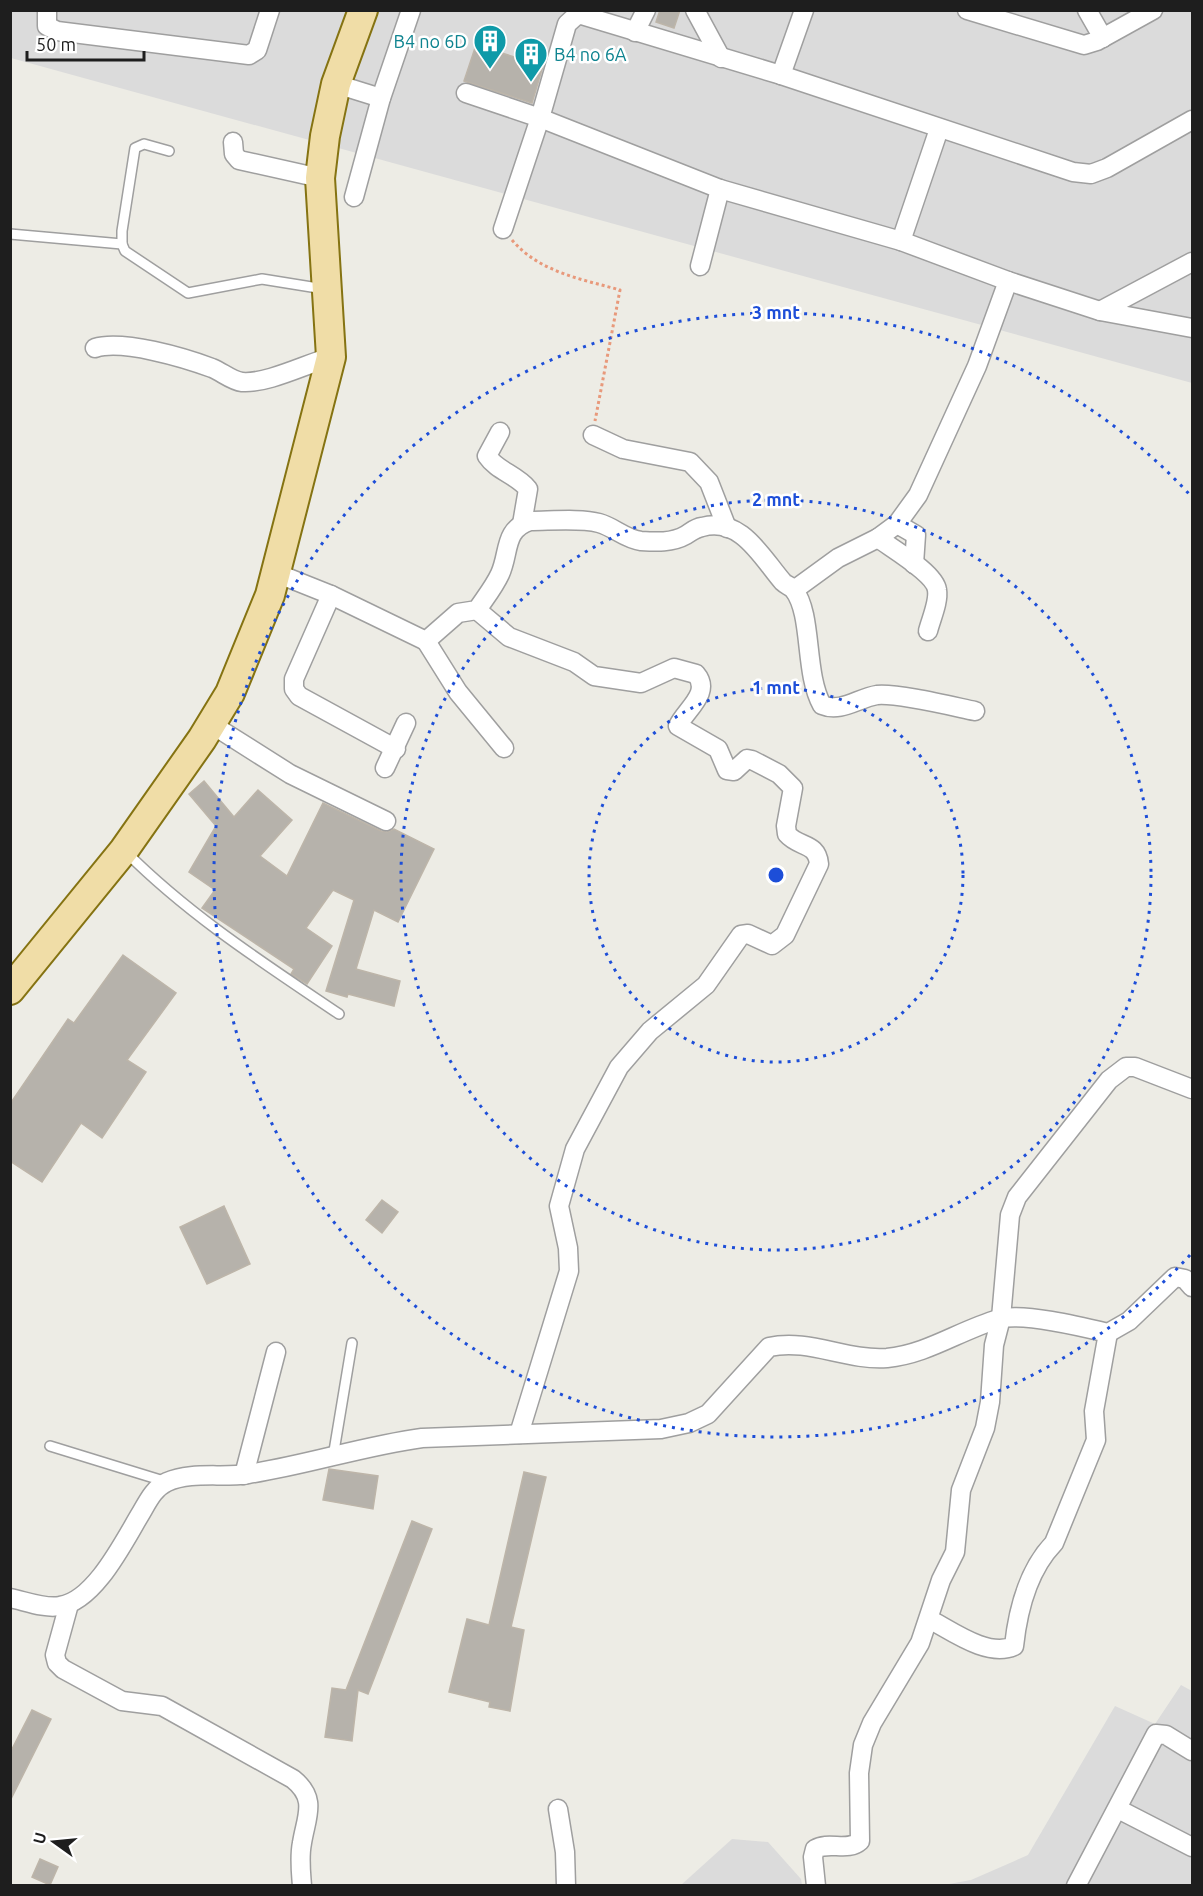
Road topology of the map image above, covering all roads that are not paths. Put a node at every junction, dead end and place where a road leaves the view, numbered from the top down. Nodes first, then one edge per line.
1 (47, 10) edge
2 (270, 10) edge
3 (363, 10) edge
4 (411, 10) edge
5 (646, 10) edge
6 (695, 10) edge
7 (804, 10) edge
8 (967, 10) edge
9 (1017, 10) edge
10 (1087, 10) edge
11 (1153, 10) edge
12 (1025, 29) junction
13 (635, 32) junction
14 (1103, 38) junction
15 (721, 58) junction
16 (781, 75) junction
17 (336, 84) junction
18 (466, 93) dead end
19 (381, 98) junction
20 (540, 118) junction
21 (1192, 120) edge
22 (939, 129) junction
23 (233, 142) dead end
24 (169, 151) dead end
25 (320, 178) junction
26 (720, 189) junction
27 (354, 197) dead end
28 (503, 229) road end
29 (10, 234) edge
30 (901, 241) junction
31 (122, 244) junction
32 (1192, 262) edge
33 (700, 266) dead end
34 (1008, 281) junction
35 (326, 289) junction
36 (1100, 311) junction
37 (1192, 328) edge
38 (95, 348) dead end
39 (331, 357) junction
40 (500, 432) dead end
41 (593, 435) road end
42 (522, 524) junction
43 (897, 524) junction
44 (727, 528) junction
45 (878, 538) junction
46 (914, 564) junction
47 (276, 573) junction
48 (794, 590) junction
49 (331, 595) junction
50 (477, 610) junction
51 (928, 631) dead end
52 (426, 641) junction
53 (975, 711) dead end
54 (406, 723) dead end
55 (211, 724) junction
56 (504, 748) dead end
57 (396, 749) junction
58 (385, 768) dead end
59 (386, 822) dead end
60 (124, 850) junction
61 (10, 990) edge
62 (339, 1014) dead end
63 (1192, 1089) edge
64 (1192, 1287) edge
65 (1001, 1318) junction
66 (1108, 1333) junction
67 (352, 1342) dead end
68 (276, 1352) dead end
69 (519, 1434) junction
70 (50, 1446) dead end
71 (333, 1457) junction
72 (244, 1474) junction
73 (167, 1482) junction
74 (10, 1598) edge
75 (69, 1604) junction
76 (929, 1620) junction
77 (1192, 1751) edge
78 (558, 1809) dead end
79 (1118, 1809) junction
80 (1192, 1847) edge
81 (302, 1886) edge
82 (566, 1886) edge
83 (816, 1886) edge
84 (1076, 1886) edge

1 - 2 street
3 - 17 main road
4 - 19 street
5 - 13 street
6 - 15 street
7 - 16 street
8 - 12 street
9 - 12 street
10 - 14 street
11 - 14 street
12 - 14 street
13 - 15 street
13 - 20 street
15 - 16 street
16 - 22 street
17 - 19 street
17 - 25 main road
18 - 20 street
19 - 27 street
20 - 26 street
20 - 28 street
21 - 22 street
22 - 30 street
23 - 25 street
24 - 31 lane
25 - 35 main road
26 - 30 street
26 - 33 street
29 - 31 lane
30 - 34 street
31 - 35 lane
32 - 36 street
34 - 36 street
34 - 43 street
35 - 39 main road
36 - 37 street
38 - 39 street
39 - 47 main road
40 - 42 street
41 - 44 street
42 - 44 street
42 - 50 street
43 - 45 street
43 - 46 street
44 - 48 street
45 - 46 street
45 - 48 street
46 - 51 street
47 - 49 street
47 - 55 main road
48 - 53 street
49 - 52 street
49 - 57 street
50 - 52 street
50 - 69 street
52 - 56 street
54 - 57 street
55 - 59 street
55 - 60 main road
57 - 58 street
60 - 61 main road
60 - 62 lane
63 - 65 street
64 - 66 street
65 - 66 street
65 - 69 street
65 - 76 street
66 - 76 street
67 - 71 lane
68 - 72 street
69 - 71 street
70 - 73 lane
71 - 72 street
72 - 73 street
73 - 75 street
74 - 75 street
75 - 81 street
76 - 83 street
77 - 79 street
78 - 82 street
79 - 80 street
79 - 84 street

